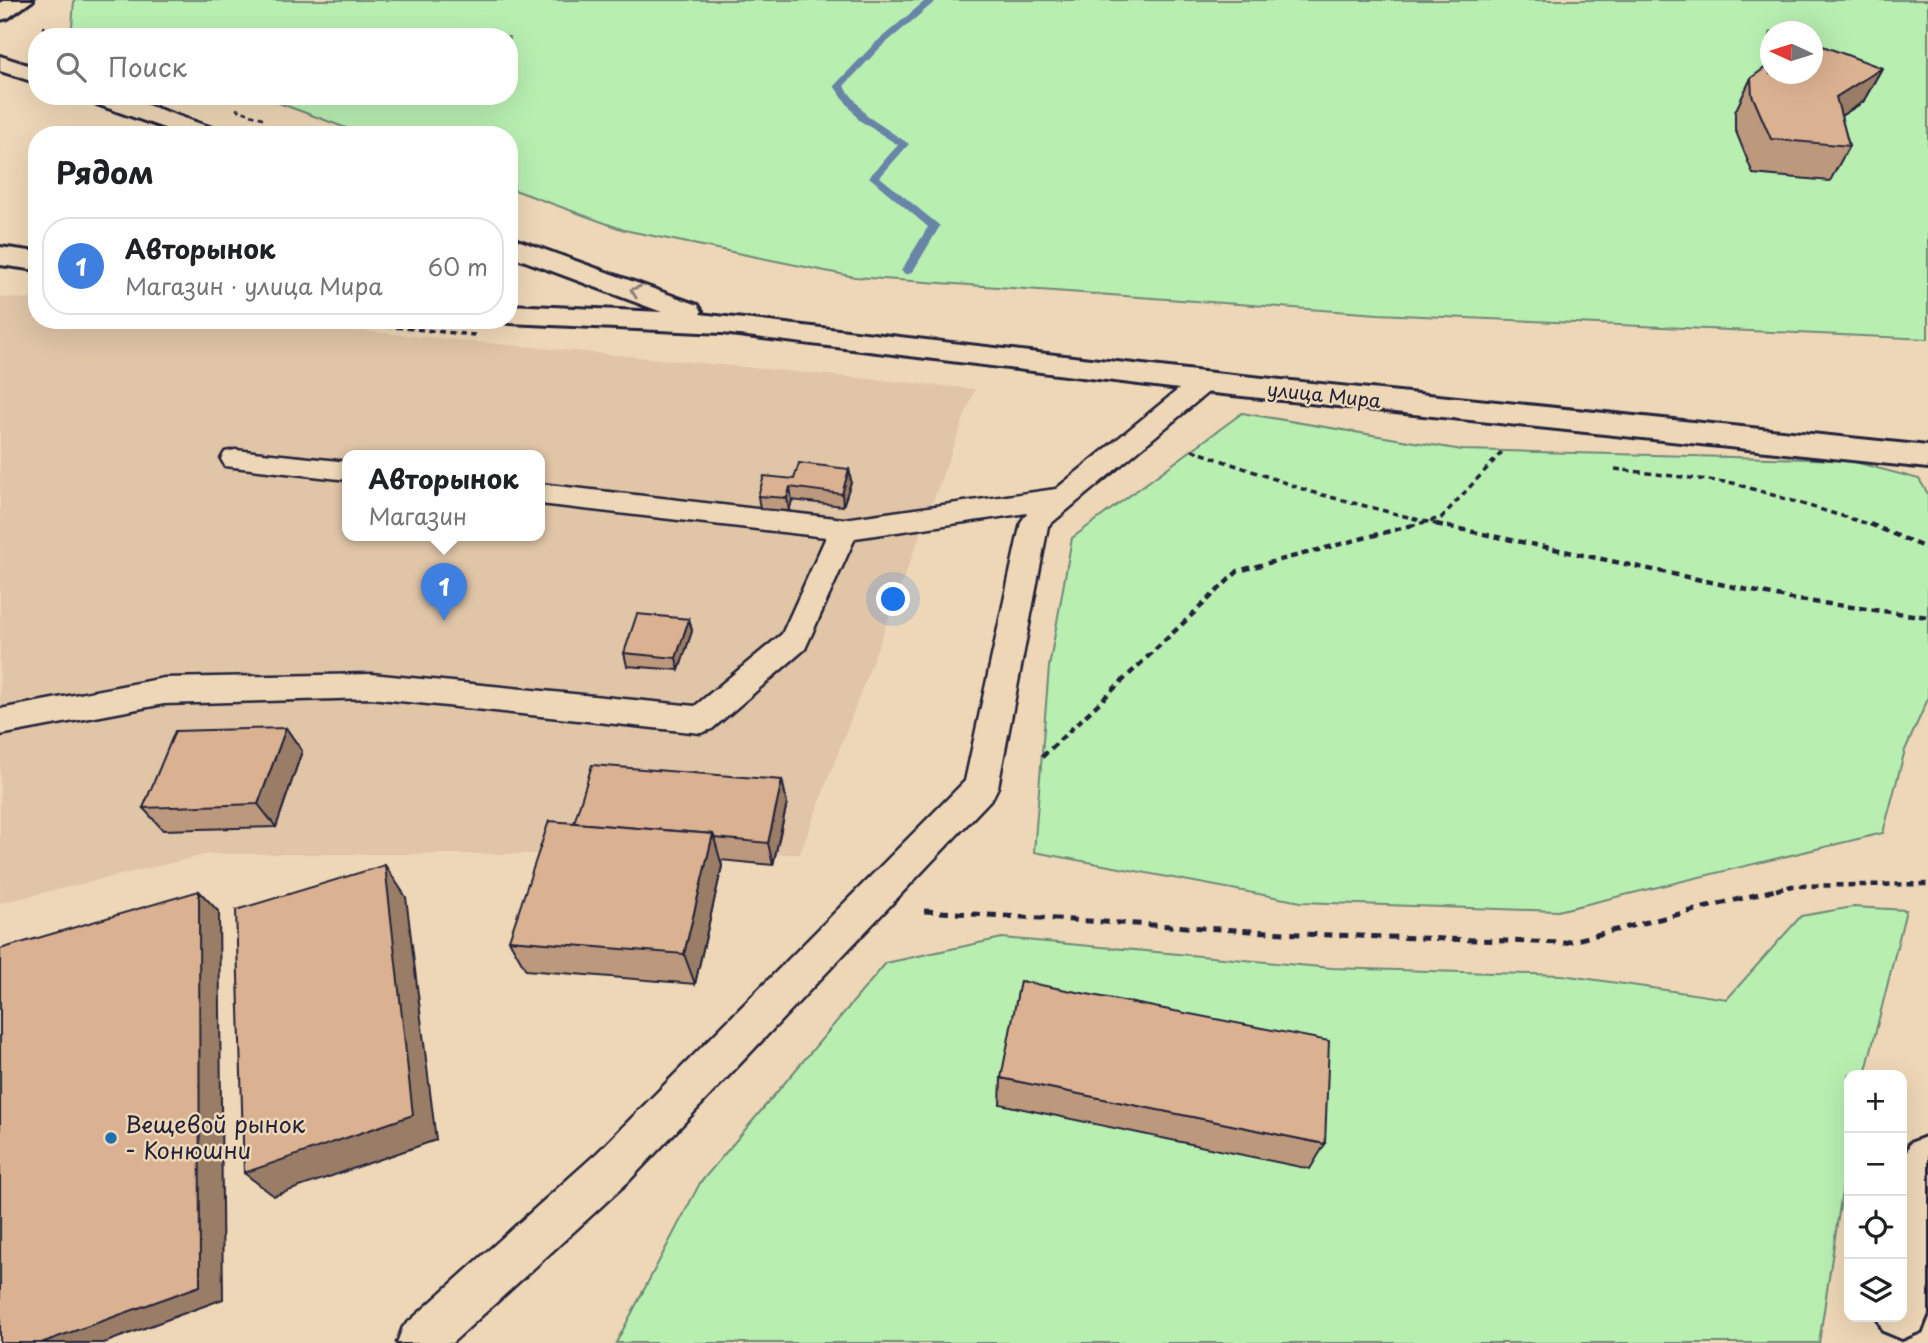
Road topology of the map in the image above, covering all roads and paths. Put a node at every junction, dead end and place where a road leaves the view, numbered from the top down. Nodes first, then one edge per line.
1 (22, 0) edge
2 (0, 13) edge
3 (0, 63) edge
4 (28, 73) edge
5 (0, 75) edge
6 (28, 75) edge
7 (123, 105) edge
8 (183, 126) edge
9 (518, 247) edge
10 (0, 256) edge
11 (28, 260) edge
12 (518, 314) edge
13 (722, 324) junction
14 (415, 329) edge
15 (486, 336) dead end
16 (1204, 382) junction
17 (1192, 450) dead end
18 (1503, 451) dead end
19 (1928, 457) edge
20 (236, 458) dead end
21 (1615, 469) dead end
22 (342, 470) edge
23 (545, 495) edge
24 (1063, 498) junction
25 (1425, 522) junction
26 (844, 529) junction
27 (1928, 549) edge
28 (1928, 617) edge
29 (0, 722) edge
30 (1042, 757) dead end
31 (1928, 884) edge
32 (864, 908) junction
33 (1928, 1161) edge
34 (1907, 1280) edge
35 (1900, 1322) edge
36 (419, 1343) edge
37 (1896, 1343) edge

1 - 2 main road
3 - 4 main road
5 - 6 main road
7 - 8 main road
13 -> 9 main road
10 - 11 main road
12 - 13 main road
13 - 16 main road, улица Мира
14 - 15 path
16 - 19 main road, улица Мира
16 - 24 lane
17 - 25 path
18 - 25 path
20 - 22 lane
21 - 27 path
23 - 26 lane
24 - 26 lane
24 - 32 lane
25 - 28 path
25 - 30 path
26 - 29 lane
31 - 32 path
32 - 36 lane
33 - 34 main road
35 - 37 main road

